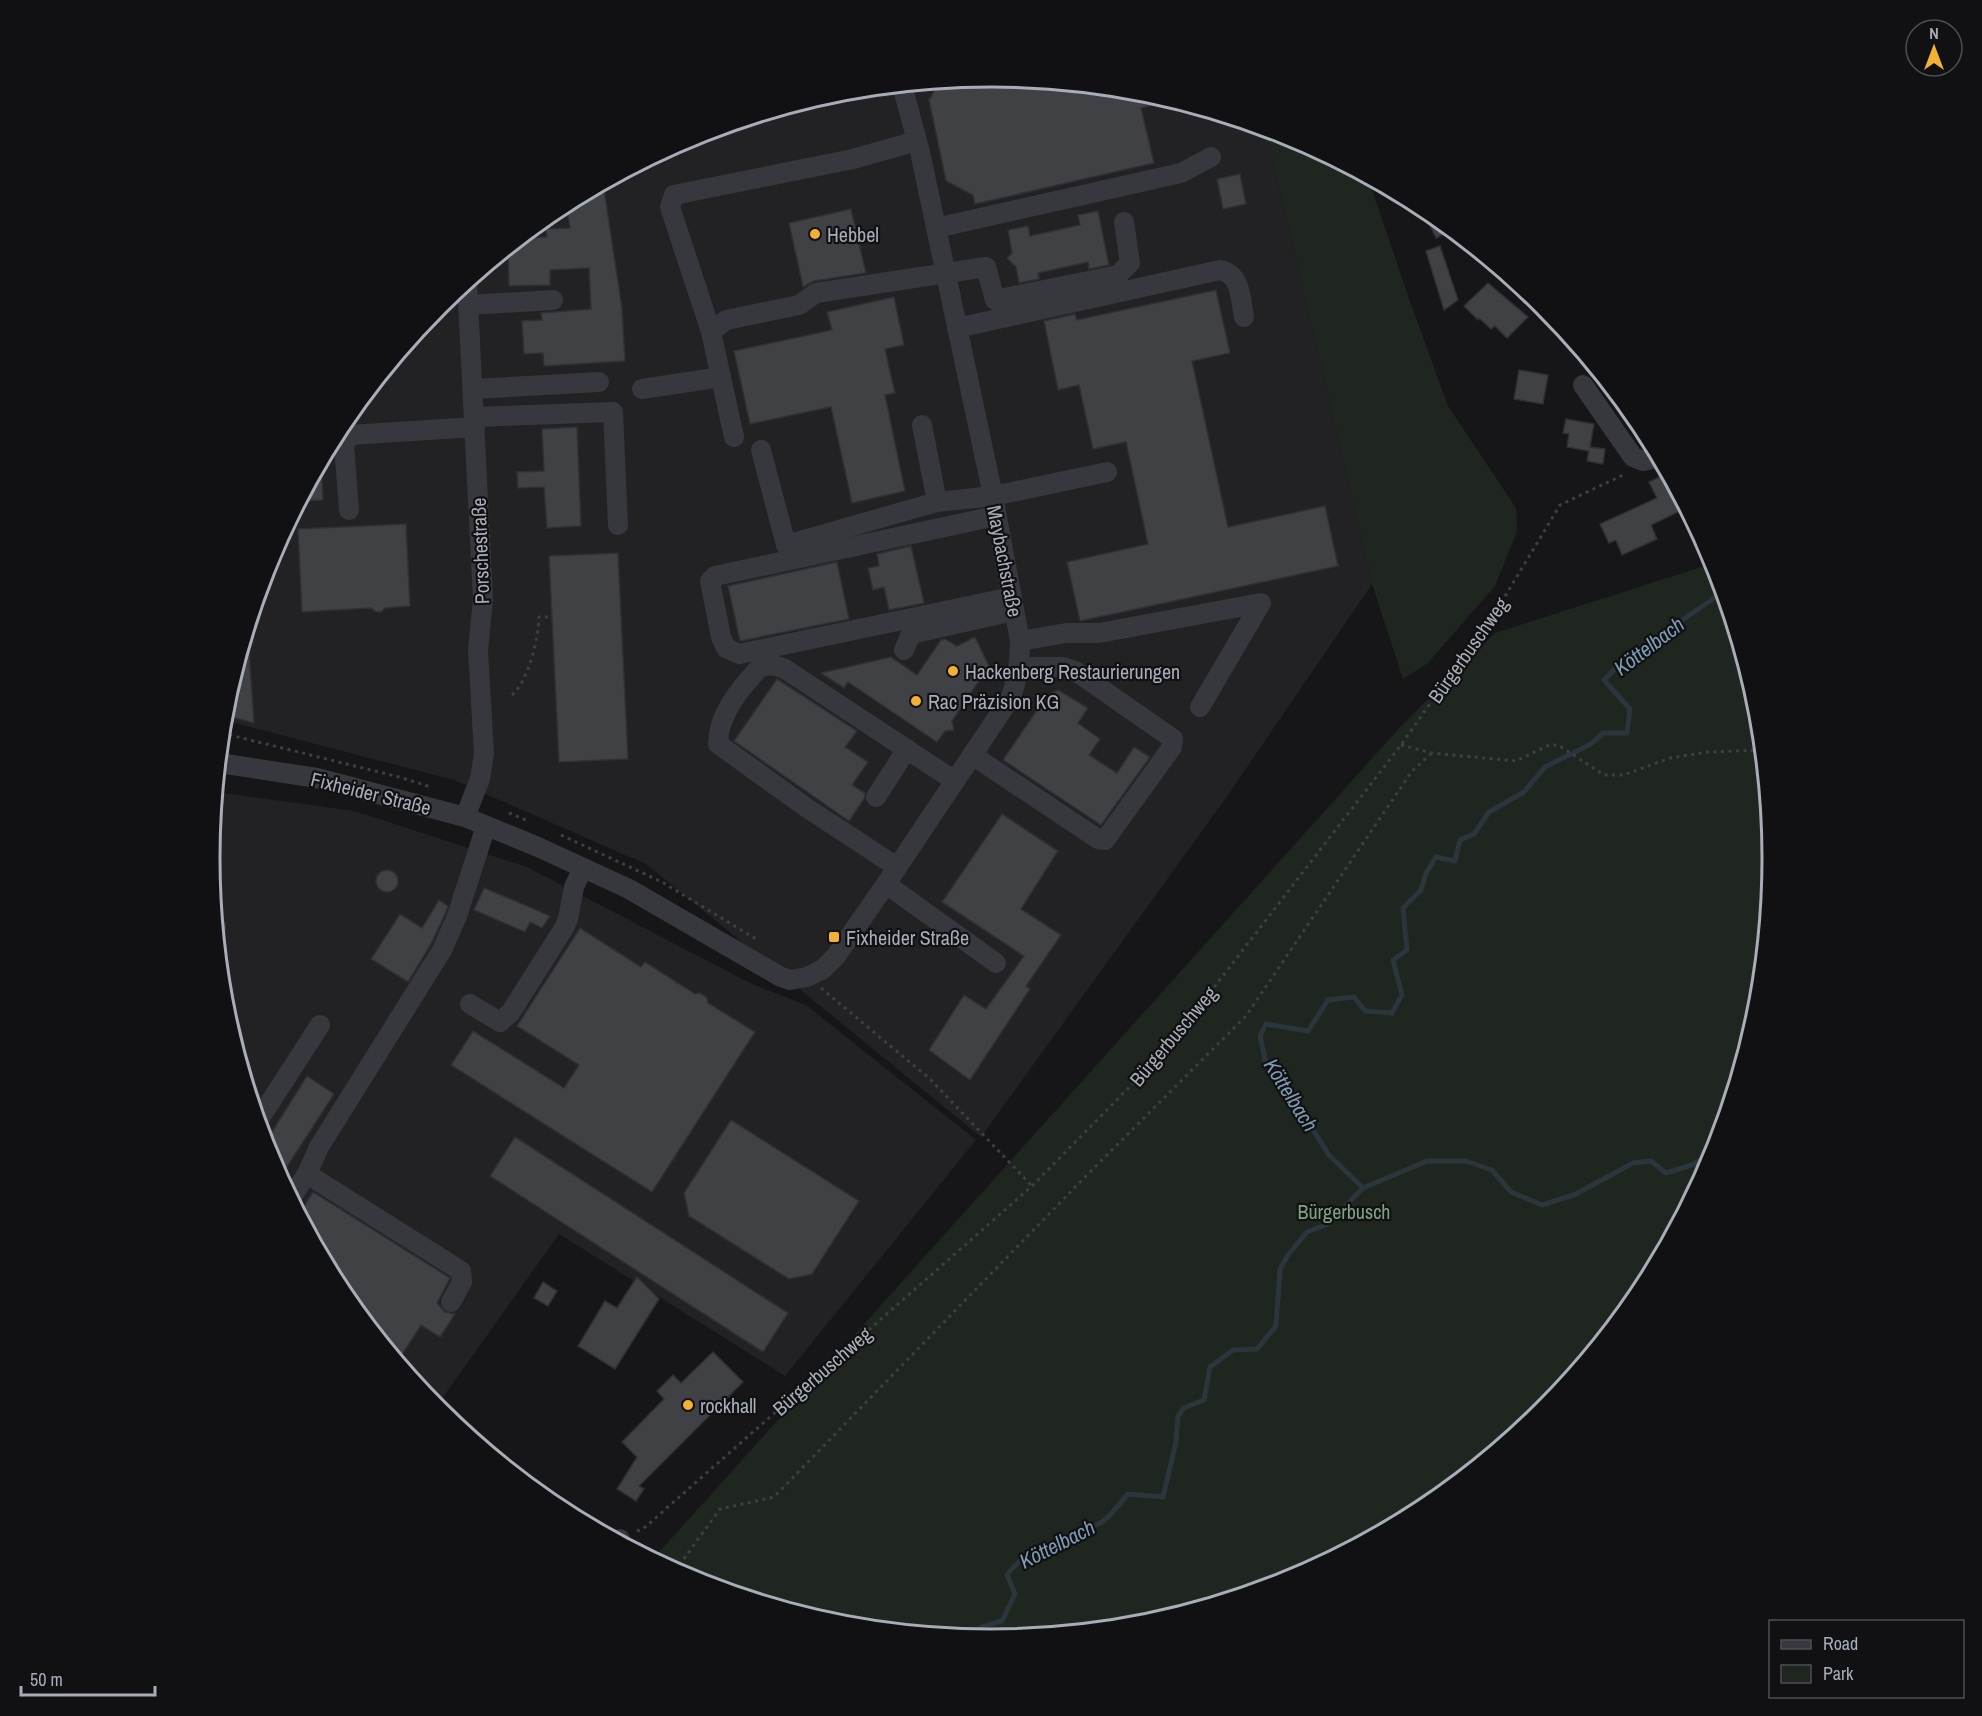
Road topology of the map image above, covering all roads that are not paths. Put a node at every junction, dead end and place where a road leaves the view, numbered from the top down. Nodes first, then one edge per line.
1 (904, 93) edge
2 (917, 141) junction
3 (1211, 157) dead end
4 (1124, 222) dead end
5 (936, 228) junction
6 (946, 274) junction
7 (468, 292) edge
8 (552, 300) dead end
9 (469, 305) junction
10 (1244, 316) dead end
11 (957, 328) junction
12 (711, 332) junction
13 (721, 377) junction
14 (599, 382) dead end
15 (1583, 385) dead end
16 (642, 388) dead end
17 (473, 389) junction
18 (475, 422) junction
19 (922, 425) dead end
20 (734, 437) dead end
21 (761, 450) dead end
22 (1651, 459) edge
23 (1107, 472) dead end
24 (993, 496) junction
25 (937, 502) junction
26 (349, 510) dead end
27 (996, 516) junction
28 (618, 525) dead end
29 (1013, 604) junction
30 (1020, 641) junction
31 (904, 650) dead end
32 (1019, 667) junction
33 (1200, 707) dead end
34 (907, 749) junction
35 (972, 755) junction
36 (226, 764) edge
37 (955, 780) junction
38 (876, 797) dead end
39 (465, 817) junction
40 (486, 826) junction
41 (897, 867) junction
42 (583, 868) junction
43 (886, 884) junction
44 (996, 963) dead end
45 (807, 977) joint
46 (470, 1004) dead end
47 (320, 1024) dead end
48 (263, 1112) edge
49 (307, 1174) junction
50 (296, 1190) edge
51 (451, 1302) dead end

1 - 2 street, Maybachstraße
2 - 5 street, Maybachstraße
2 - 12 street
3 - 5 street
4 - 6 street
5 - 6 street, Maybachstraße
6 - 11 street, Maybachstraße
6 - 12 street
7 - 9 street, Porschestraße
8 - 9 street
9 - 17 street, Porschestraße
10 - 11 street
11 - 24 street, Maybachstraße
12 - 13 street
13 - 16 street
13 - 20 street
14 - 17 street
15 - 22 street
17 - 18 street, Porschestraße
18 - 26 street
18 - 28 street
18 - 39 street, Porschestraße
19 - 25 street
21 - 25 street
23 - 24 street
24 - 25 street
24 - 27 street, Maybachstraße
27 - 29 street, Maybachstraße
27 - 29 street
29 - 30 street, Maybachstraße
29 - 31 street
30 - 32 street, Maybachstraße
30 - 33 street
32 - 35 street, Maybachstraße
32 - 35 street
34 - 37 street
34 - 38 street
34 - 41 street
35 - 37 street, Maybachstraße
36 - 39 street, Fixheider Straße
37 - 41 street, Maybachstraße
39 - 40 street, Fixheider Straße
40 - 42 street, Fixheider Straße
40 - 49 street
41 - 43 street, Maybachstraße
42 - 45 street, Fixheider Straße
42 - 46 street
43 - 44 street
43 - 45 street, Maybachstraße
47 - 48 street
49 - 50 street
49 - 51 street

